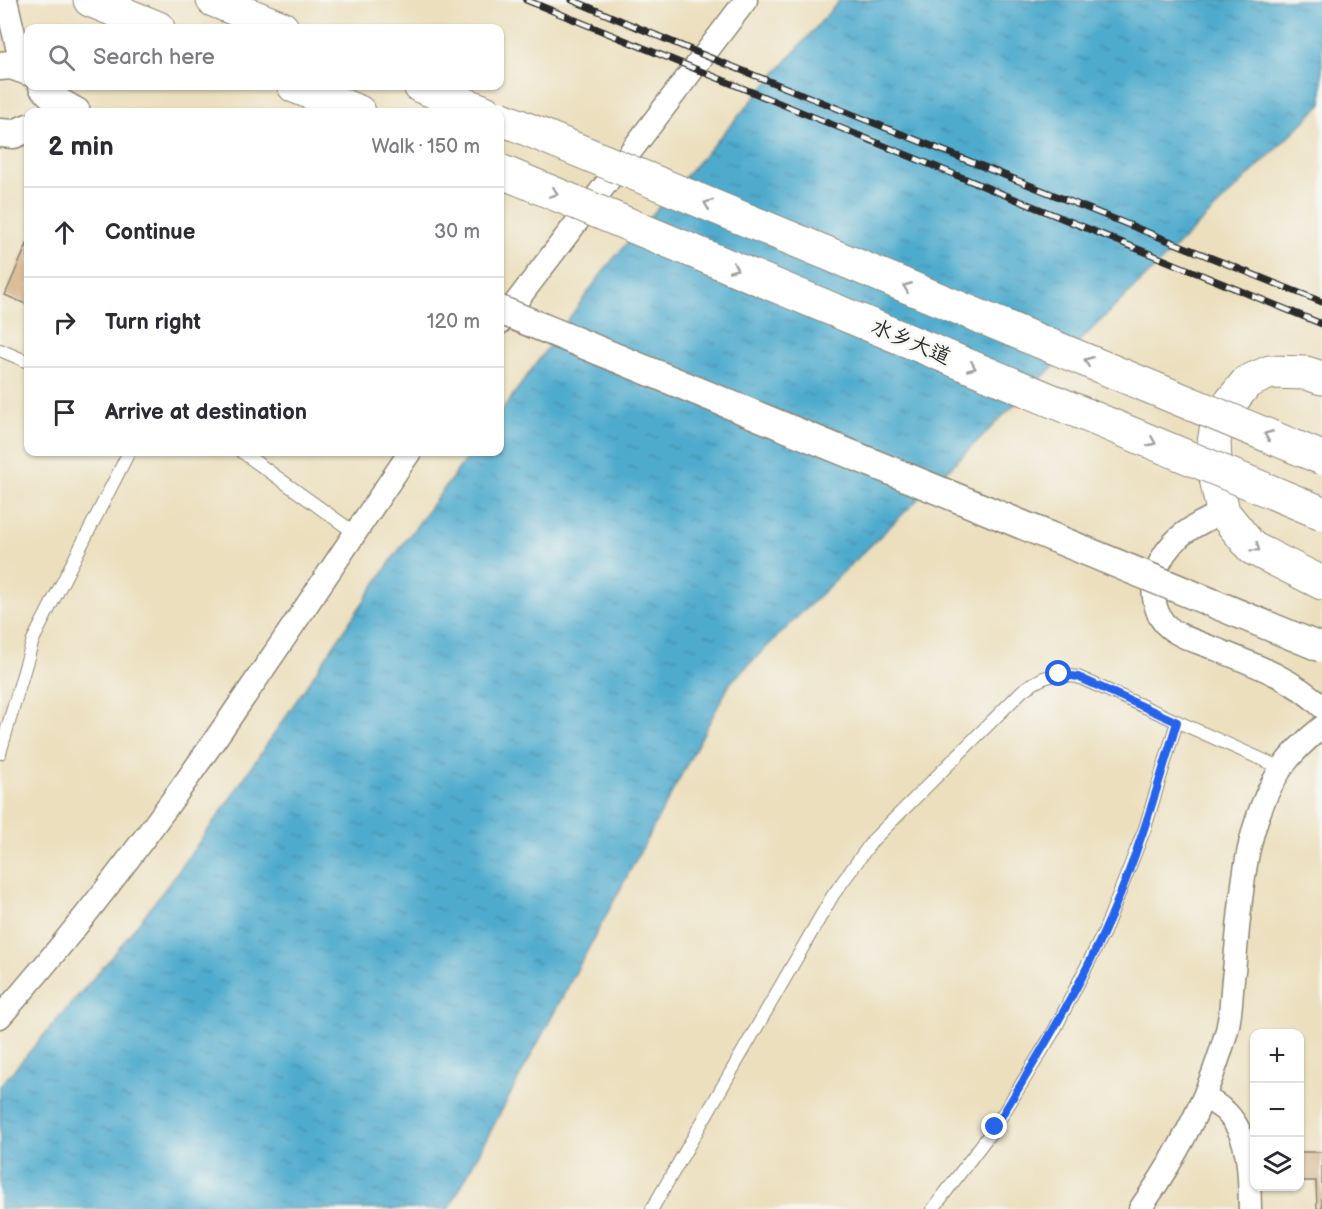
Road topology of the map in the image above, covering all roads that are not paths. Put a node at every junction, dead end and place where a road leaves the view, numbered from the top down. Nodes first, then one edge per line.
1 (6, 0) edge
2 (90, 0) edge
3 (213, 0) edge
4 (746, 0) edge
5 (148, 24) edge
6 (272, 24) edge
7 (24, 62) edge
8 (0, 66) edge
9 (24, 69) edge
10 (42, 90) edge
11 (46, 90) edge
12 (304, 90) edge
13 (430, 90) edge
14 (42, 108) edge
15 (69, 108) edge
16 (349, 108) edge
17 (475, 108) edge
18 (504, 120) edge
19 (504, 173) edge
20 (504, 312) edge
21 (504, 318) edge
22 (0, 350) edge
23 (24, 360) edge
24 (1322, 378) edge
25 (127, 456) edge
26 (248, 456) edge
27 (407, 456) edge
28 (1322, 458) edge
29 (1223, 512) junction
30 (1322, 513) edge
31 (355, 532) junction
32 (1322, 583) edge
33 (1322, 648) edge
34 (1322, 707) edge
35 (1177, 722) junction
36 (1322, 727) edge
37 (0, 753) edge
38 (1281, 768) junction
39 (0, 1017) edge
40 (1205, 1097) junction
41 (652, 1209) edge
42 (933, 1209) edge
43 (1140, 1209) edge
44 (1250, 1209) edge

1 - 7 street
2 - 5 main road
3 - 6 main road
4 - 21 street
8 - 9 street
10 - 14 street
11 - 15 street
12 - 16 main road
13 - 17 main road
28 -> 18 main road, bridge
19 -> 30 main road, 水乡大道, bridge
20 - 33 street, bridge
22 - 23 lane
24 - 29 main road
25 - 37 lane
26 - 31 lane
27 - 31 street
29 -> 32 main road
29 - 34 street
31 - 39 street
35 - 38 lane
35 - 41 lane
35 - 42 lane
36 - 38 street
38 - 40 street
40 - 43 street
40 - 44 street

